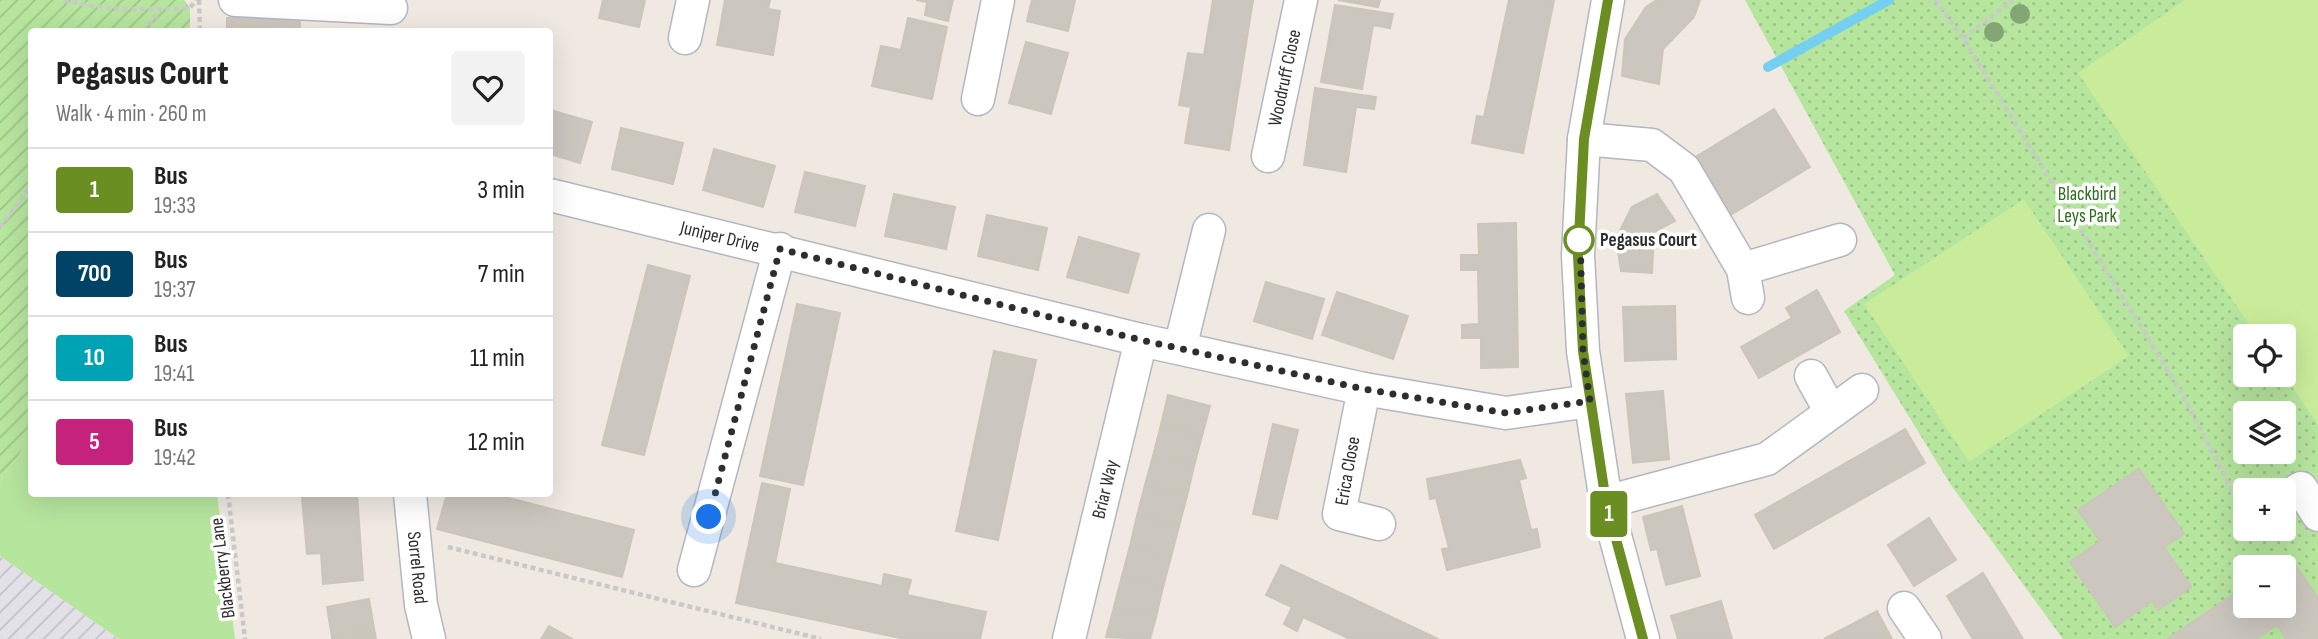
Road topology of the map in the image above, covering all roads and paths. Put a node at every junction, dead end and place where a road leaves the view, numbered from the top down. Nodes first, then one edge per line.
1 (64, 0) edge
2 (197, 0) edge
3 (236, 0) edge
4 (693, 0) edge
5 (998, 0) edge
6 (1301, 0) edge
7 (1608, 0) edge
8 (1935, 0) edge
9 (2013, 0) edge
10 (160, 10) junction
11 (391, 13) edge
12 (147, 28) edge
13 (200, 28) edge
14 (685, 38) dead end
15 (1963, 38) junction
16 (978, 99) dead end
17 (1584, 139) junction
18 (1268, 156) dead end
19 (28, 190) edge
20 (553, 196) edge
21 (0, 227) edge
22 (1209, 230) dead end
23 (1840, 240) dead end
24 (780, 249) junction
25 (1141, 340) junction
26 (1180, 348) junction
27 (1811, 376) dead end
28 (1364, 389) junction
29 (1862, 390) dead end
30 (1590, 401) junction
31 (1831, 412) junction
32 (2296, 491) edge
33 (2233, 492) edge
34 (228, 497) edge
35 (410, 497) edge
36 (1606, 502) junction
37 (2318, 515) edge
38 (1379, 524) dead end
39 (415, 538) junction
40 (694, 570) dead end
41 (1904, 608) dead end
42 (245, 639) edge
43 (429, 639) edge
44 (821, 639) edge
45 (1069, 639) edge
46 (1643, 639) edge
47 (1924, 639) edge

1 - 10 path
2 - 10 path
2 - 13 path
3 - 11 street
4 - 14 street
5 - 16 street
6 - 18 street, Woodruff Close
7 - 17 street
8 - 15 path
9 - 15 path
10 - 12 path
15 - 33 path
17 - 23 street
17 - 30 street
19 - 21 path
20 - 24 street, Juniper Drive
22 - 26 street
24 - 25 street, Juniper Drive
24 - 40 street
25 - 26 street, Juniper Drive
25 - 45 street, Briar Way
26 - 28 street, Juniper Drive
27 - 31 street
28 - 30 street, Juniper Drive
28 - 38 street, Erica Close
29 - 31 street
30 - 36 street
31 - 36 street
32 - 37 street
34 - 42 path, Blackberry Lane
35 - 39 street, Sorrel Road
36 - 46 street
39 - 43 street, Sorrel Road
39 - 44 path
41 - 47 street

